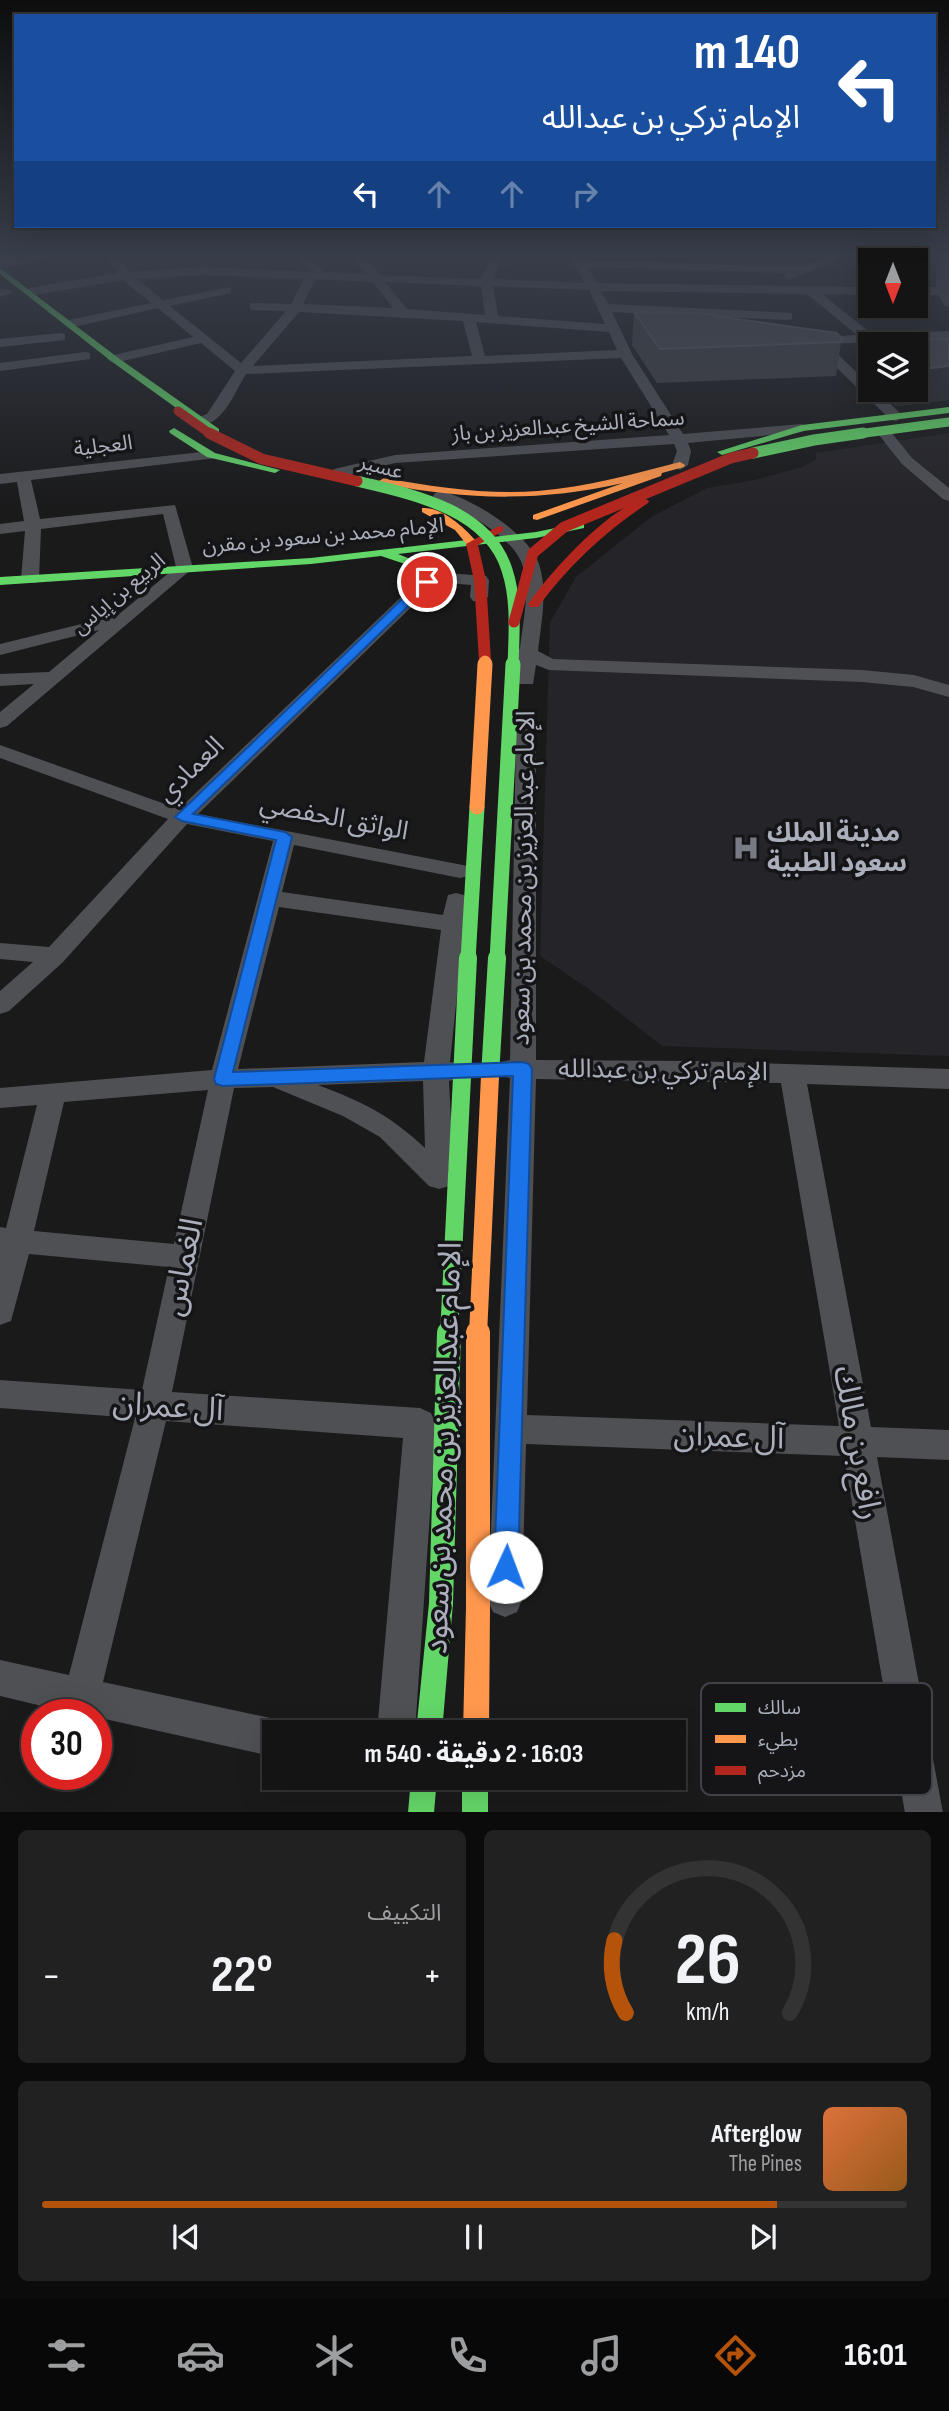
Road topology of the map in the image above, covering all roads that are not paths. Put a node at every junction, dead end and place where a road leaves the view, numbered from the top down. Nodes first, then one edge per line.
1 (23, 339) edge
2 (68, 339) edge
3 (75, 339) edge
4 (269, 339) edge
5 (474, 339) edge
6 (622, 339) edge
7 (812, 339) edge
8 (202, 340) joint
9 (0, 343) edge
10 (625, 354) junction
11 (85, 356) junction
12 (114, 359) junction
13 (480, 360) junction
14 (0, 367) edge
15 (858, 367) edge
16 (845, 368) junction
17 (242, 370) junction
18 (112, 378) dead end
19 (153, 386) junction
20 (949, 410) edge
21 (896, 417) junction
22 (160, 419) dead end
23 (202, 421) junction
24 (949, 424) edge
25 (802, 428) junction
26 (886, 435) junction
27 (679, 439) junction
28 (211, 455) junction
29 (680, 465) junction
30 (339, 472) junction
31 (23, 476) junction
32 (0, 479) edge
33 (397, 484) junction
34 (949, 496) edge
35 (644, 501) junction
36 (33, 524) junction
37 (0, 529) edge
38 (505, 533) junction
39 (472, 544) junction
40 (382, 554) junction
41 (185, 568) junction
42 (531, 570) joint
43 (30, 579) junction
44 (480, 580) junction
45 (0, 581) edge
46 (427, 582) junction
47 (534, 604) junction
48 (127, 618) junction
49 (514, 622) junction
50 (0, 650) edge
51 (526, 652) junction
52 (56, 677) junction
53 (0, 680) edge
54 (949, 691) edge
55 (0, 722) edge
56 (0, 751) edge
57 (182, 817) junction
58 (285, 837) junction
59 (460, 872) junction
60 (269, 898) junction
61 (452, 931) junction
62 (0, 951) edge
63 (55, 956) junction
64 (0, 1005) edge
65 (523, 1069) junction
66 (436, 1072) junction
67 (792, 1073) junction
68 (273, 1078) junction
69 (223, 1079) junction
70 (949, 1079) edge
71 (53, 1094) junction
72 (0, 1098) edge
73 (439, 1178) junction
74 (9, 1240) edge
75 (186, 1257) junction
76 (0, 1312) edge
77 (0, 1394) edge
78 (154, 1406) junction
79 (420, 1425) junction
80 (510, 1429) junction
81 (856, 1442) junction
82 (949, 1445) edge
83 (504, 1622) dead end
84 (503, 1664) dead end
85 (0, 1678) edge
86 (900, 1683) edge
87 (81, 1696) junction
88 (397, 1720) edge
89 (430, 1720) edge
90 (476, 1720) edge
91 (501, 1720) edge
92 (262, 1735) edge
93 (394, 1790) edge
94 (423, 1790) edge
95 (475, 1790) edge
96 (497, 1790) edge
97 (394, 1812) edge
98 (421, 1812) edge
99 (475, 1812) edge
100 (495, 1812) edge

1 - 9 street
2 - 11 main road
3 - 12 main road
4 - 17 street
5 - 13 street
6 - 10 street
7 - 16 street
8 - 12 street
8 - 17 street
10 - 13 street
10 - 27 street
11 - 14 street
11 - 18 main road
12 - 19 main road
13 - 17 street
15 - 16 street
16 - 21 street
17 - 23 street
19 - 23 main road, سماحة الشيخ عبدالعزيز بن باز
19 - 49 main road, عسير, bridge
20 - 21 main road, سماحة الشيخ عبدالعزيز بن باز
21 - 25 main road, سماحة الشيخ عبدالعزيز بن باز
22 - 28 main road
23 - 30 main road, سماحة الشيخ عبدالعزيز بن باز
24 - 26 main road
24 - 49 main road, bridge
25 - 27 street, سماحة الشيخ عبدالعزيز بن باز
25 - 29 main road, سماحة الشيخ عبدالعزيز بن باز
26 - 34 street
26 - 35 main road
27 - 29 street
27 - 30 street, سماحة الشيخ عبدالعزيز بن باز
28 - 31 street, العجلية
28 - 39 main road
29 - 33 main road, سماحة الشيخ عبدالعزيز بن باز
29 - 38 main road, سماحة الشيخ عبدالعزيز بن باز
30 - 33 main road, سماحة الشيخ عبدالعزيز بن باز
31 - 32 street, العجلية
31 - 36 street
33 - 38 street, عسير
35 - 38 main road
35 - 47 main road
36 - 37 street, الربيع بن إياس
36 - 41 street, الربيع بن إياس
36 - 43 street
38 - 39 main road, سماحة الشيخ عبدالعزيز بن باز
38 - 42 street, عسير
39 - 40 main road, الإمام محمد بن سعود بن مقرن
39 - 44 main road
40 - 41 main road, الإمام محمد بن سعود بن مقرن
40 - 46 main road
41 - 43 main road, الإمام محمد بن سعود بن مقرن
41 - 48 street, الربيع بن إياس
42 - 47 street, الإمام عبدالعزيز بن محمد بن سعود
43 - 45 main road, الإمام محمد بن سعود بن مقرن
44 - 46 street
44 - 59 street
44 - 89 main road, الإمام عبدالعزيز بن محمد بن سعود, bridge
46 - 57 street, العمادي
47 - 51 street, الإمام عبدالعزيز بن محمد بن سعود
48 - 50 street
48 - 52 street, الربيع بن إياس
49 - 90 main road, الإمام عبدالعزيز بن محمد بن سعود, bridge
51 - 54 street
51 - 65 street, الإمام عبدالعزيز بن محمد بن سعود
52 - 53 street
52 - 55 street, الربيع بن إياس
56 - 57 street, الواثق الحفصي
57 - 58 street, الواثق الحفصي
57 - 63 street, العمادي
58 - 59 street, الواثق الحفصي
58 - 60 street, الغماس
59 - 61 street
60 - 61 street
60 - 69 street, الغماس
61 - 66 street, الإمام عبدالعزيز بن محمد بن سعود
62 - 63 street
63 - 64 street, العمادي
65 - 66 street, الإمام تركي بن عبدالله
65 - 67 street, الإمام تركي بن عبدالله
65 - 80 street, الإمام عبدالعزيز بن محمد بن سعود
66 - 68 street, الإمام تركي بن عبدالله
66 - 73 street, الإمام عبدالعزيز بن محمد بن سعود
67 - 70 street, الإمام تركي بن عبدالله
67 - 81 street, رافع بن مالك
68 - 69 street, الإمام تركي بن عبدالله
68 - 73 street
69 - 71 street, الإمام تركي بن عبدالله
69 - 75 street, الغماس
71 - 72 street, الإمام تركي بن عبدالله
71 - 74 street
73 - 79 street, الإمام عبدالعزيز بن محمد بن سعود
74 - 75 street
74 - 76 street
75 - 78 street, الغماس
77 - 78 street, آل عمران
78 - 79 street, آل عمران
78 - 87 street, الغماس
79 - 88 street, الإمام عبدالعزيز بن محمد بن سعود
80 - 81 street, آل عمران
80 - 83 street, الإمام عبدالعزيز بن محمد بن سعود
81 - 82 street, آل عمران
81 - 86 street, رافع بن مالك
84 - 91 street
85 - 87 street
87 - 92 street
93 - 97 street
94 - 98 main road
95 - 99 main road
96 - 100 street

